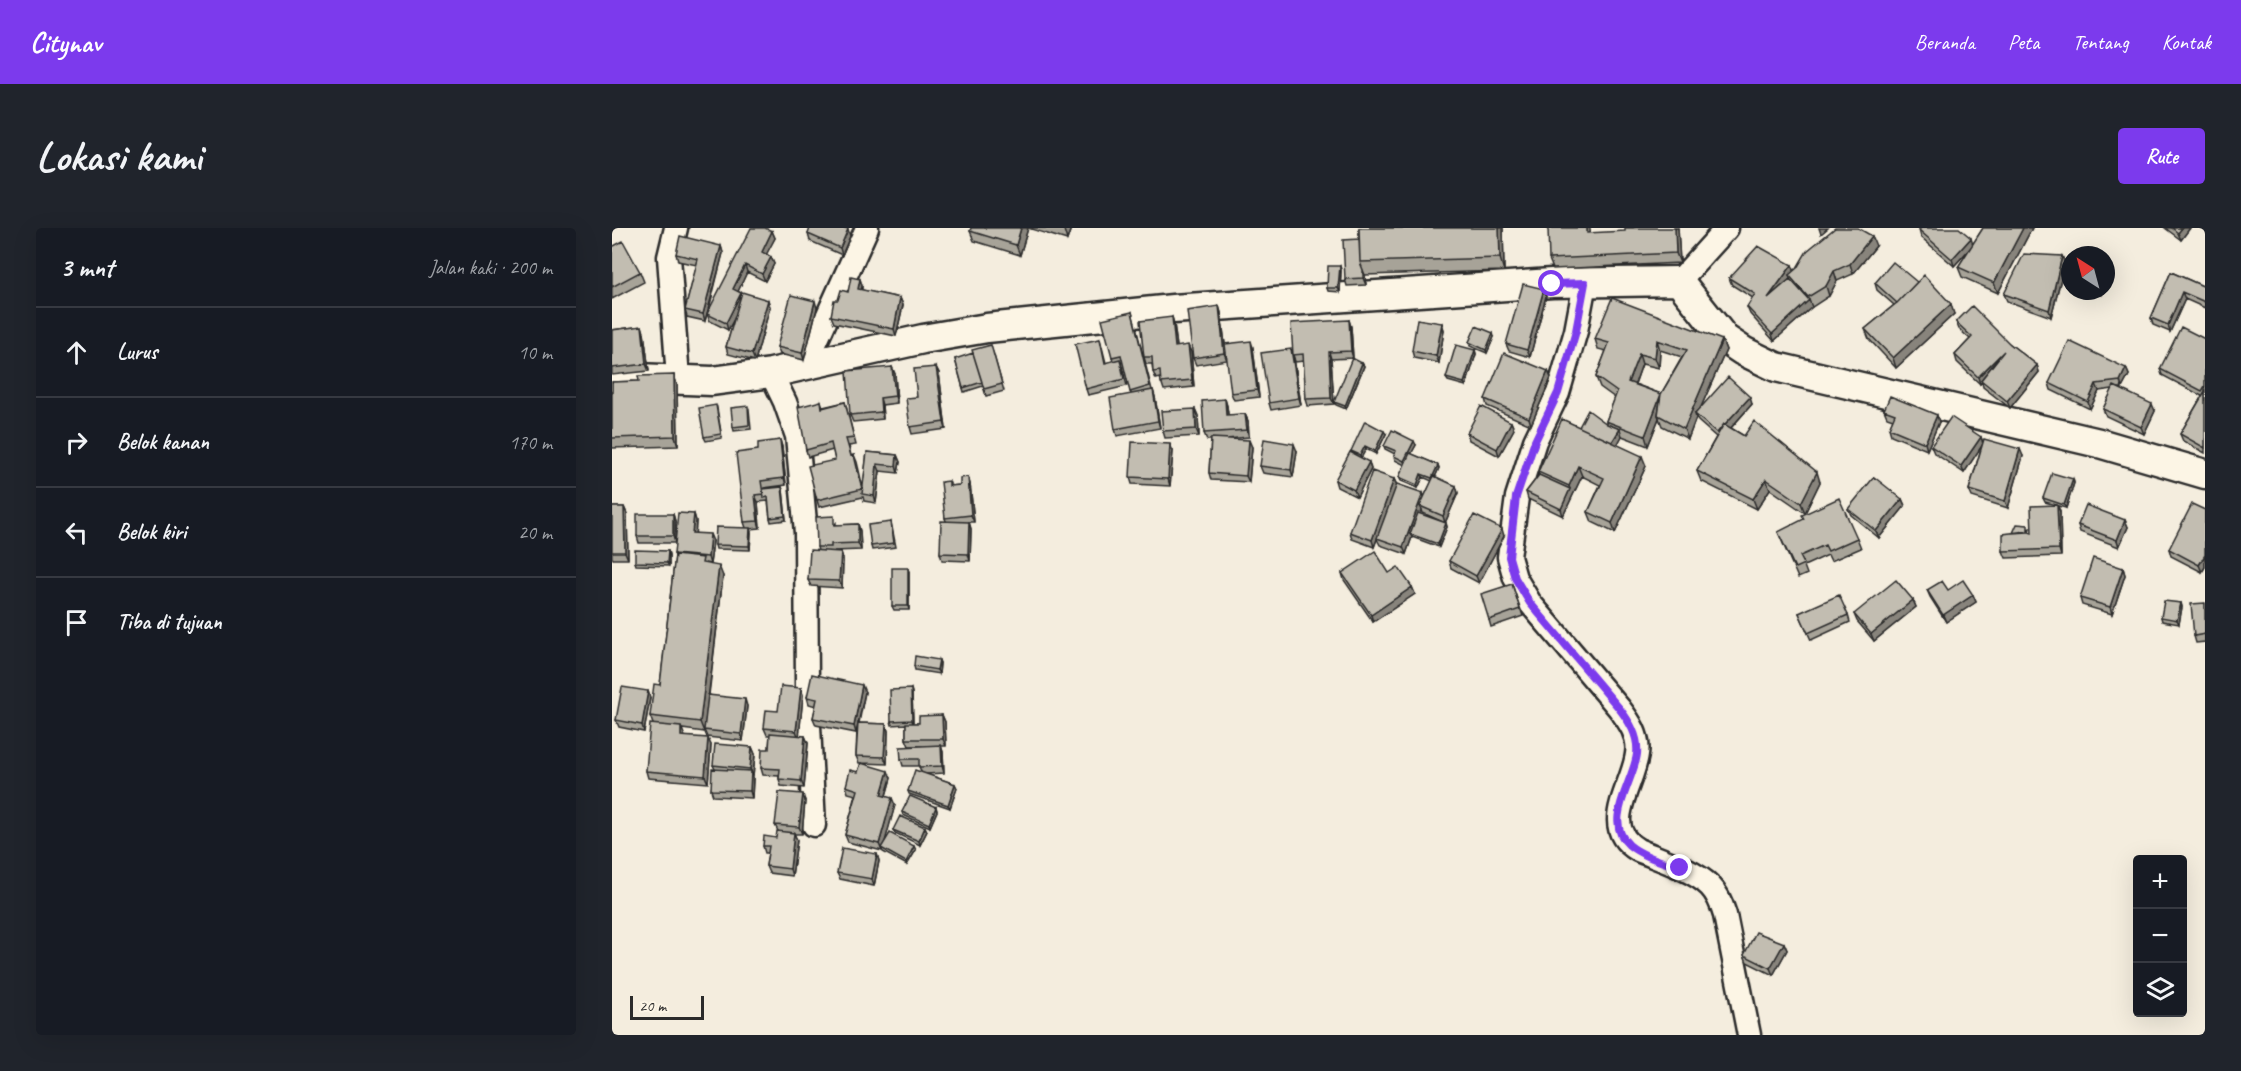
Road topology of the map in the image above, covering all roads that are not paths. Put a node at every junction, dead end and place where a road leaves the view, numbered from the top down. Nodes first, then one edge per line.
1 (676, 228) edge
2 (867, 228) edge
3 (1727, 228) edge
4 (1679, 281) junction
5 (1585, 283) junction
6 (805, 366) junction
7 (771, 373) junction
8 (612, 377) edge
9 (678, 378) junction
10 (2205, 474) edge
11 (814, 825) dead end
12 (1749, 1035) edge

1 - 9 street
2 - 6 street
3 - 4 street
4 - 5 street
4 - 10 street
5 - 6 street
5 - 12 street
6 - 7 street
7 - 9 street
7 - 11 street
8 - 9 street

